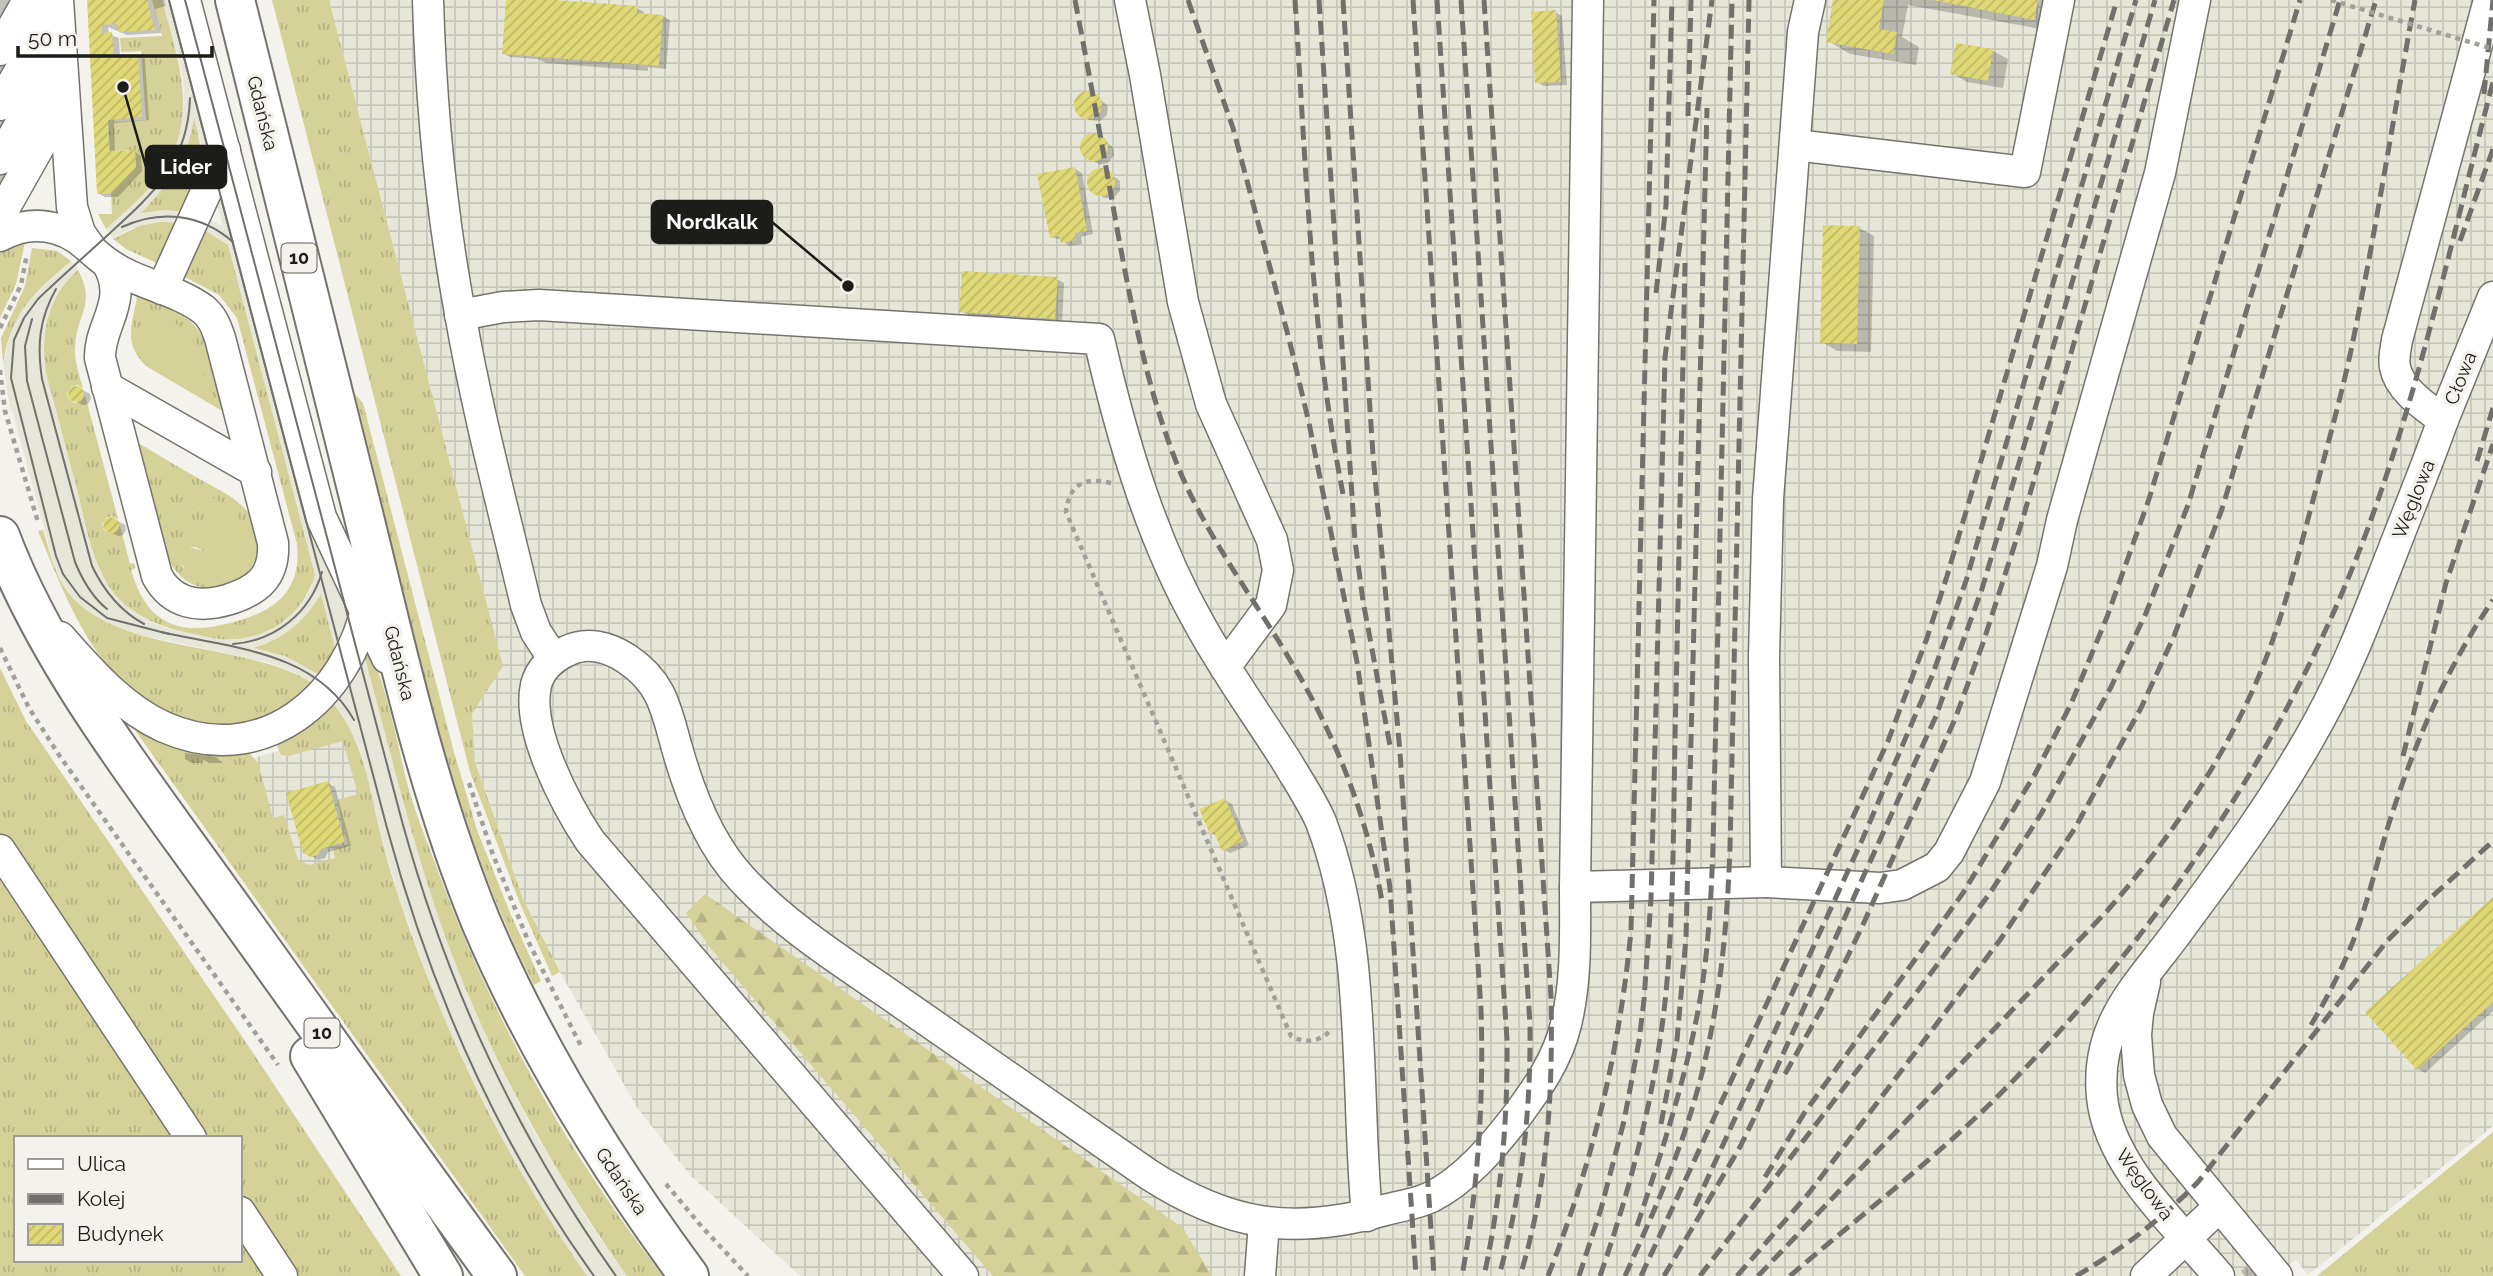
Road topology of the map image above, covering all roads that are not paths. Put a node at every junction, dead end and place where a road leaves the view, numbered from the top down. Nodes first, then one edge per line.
1 (28, 0) edge
2 (185, 0) edge
3 (235, 0) edge
4 (428, 0) edge
5 (1130, 0) edge
6 (1588, 0) edge
7 (1810, 0) edge
8 (2059, 0) edge
9 (2195, 0) edge
10 (2489, 0) edge
11 (57, 6) edge
12 (0, 50) edge
13 (62, 68) junction
14 (0, 105) edge
15 (1795, 145) junction
16 (225, 149) junction
17 (0, 159) edge
18 (0, 216) edge
19 (0, 236) edge
20 (99, 256) junction
21 (162, 289) junction
22 (2493, 297) edge
23 (460, 315) junction
24 (107, 387) junction
25 (2443, 420) junction
26 (256, 472) junction
27 (363, 516) junction
28 (321, 517) junction
29 (0, 536) edge
30 (20, 580) junction
31 (365, 612) junction
32 (355, 642) junction
33 (553, 658) junction
34 (1225, 667) junction
35 (424, 757) junction
36 (173, 826) junction
37 (0, 850) edge
38 (1766, 882) junction
39 (1575, 887) junction
40 (2153, 966) junction
41 (190, 1136) edge
42 (2219, 1207) junction
43 (242, 1215) edge
44 (1367, 1216) junction
45 (1264, 1223) junction
46 (2186, 1238) junction
47 (282, 1276) edge
48 (443, 1276) edge
49 (497, 1276) edge
50 (689, 1276) edge
51 (963, 1276) edge
52 (1260, 1276) edge
53 (2146, 1276) edge
54 (2219, 1276) edge
55 (2277, 1276) edge

1 - 12 lane
2 - 16 lane
3 - 27 main road, Gdańska / 10
4 - 23 lane
5 - 34 lane
6 - 39 lane
7 - 15 lane
8 - 15 lane
9 - 38 lane
10 - 25 lane
11 - 13 lane
11 - 14 lane
11 - 17 lane
13 - 18 lane
13 - 20 lane
15 - 38 lane
16 - 21 lane
16 - 28 lane
19 - 20 lane
20 - 21 lane
20 - 24 lane
21 - 26 lane
22 - 25 lane, Cłowa
23 - 33 lane
23 - 34 lane
24 - 26 lane
24 - 26 lane
25 - 40 lane, Węglowa
27 - 31 lane
27 - 35 main road, Gdańska / 10
28 - 31 lane
28 - 32 lane
29 - 30 main road, 10
30 - 32 lane
30 - 36 main road, 10
31 - 32 lane
31 - 35 lane
33 - 45 lane
33 - 51 lane
34 - 44 lane
35 - 50 main road, Gdańska / 10
36 - 48 main road
36 - 49 main road, 10
37 - 41 lane
38 - 39 lane
39 - 44 lane
40 - 42 lane, Węglowa
40 - 46 lane, Węglowa
42 - 46 lane
42 - 55 lane, Węglowa
43 - 47 lane
44 - 45 lane
45 - 52 lane
46 - 53 lane
46 - 54 lane, Węglowa

